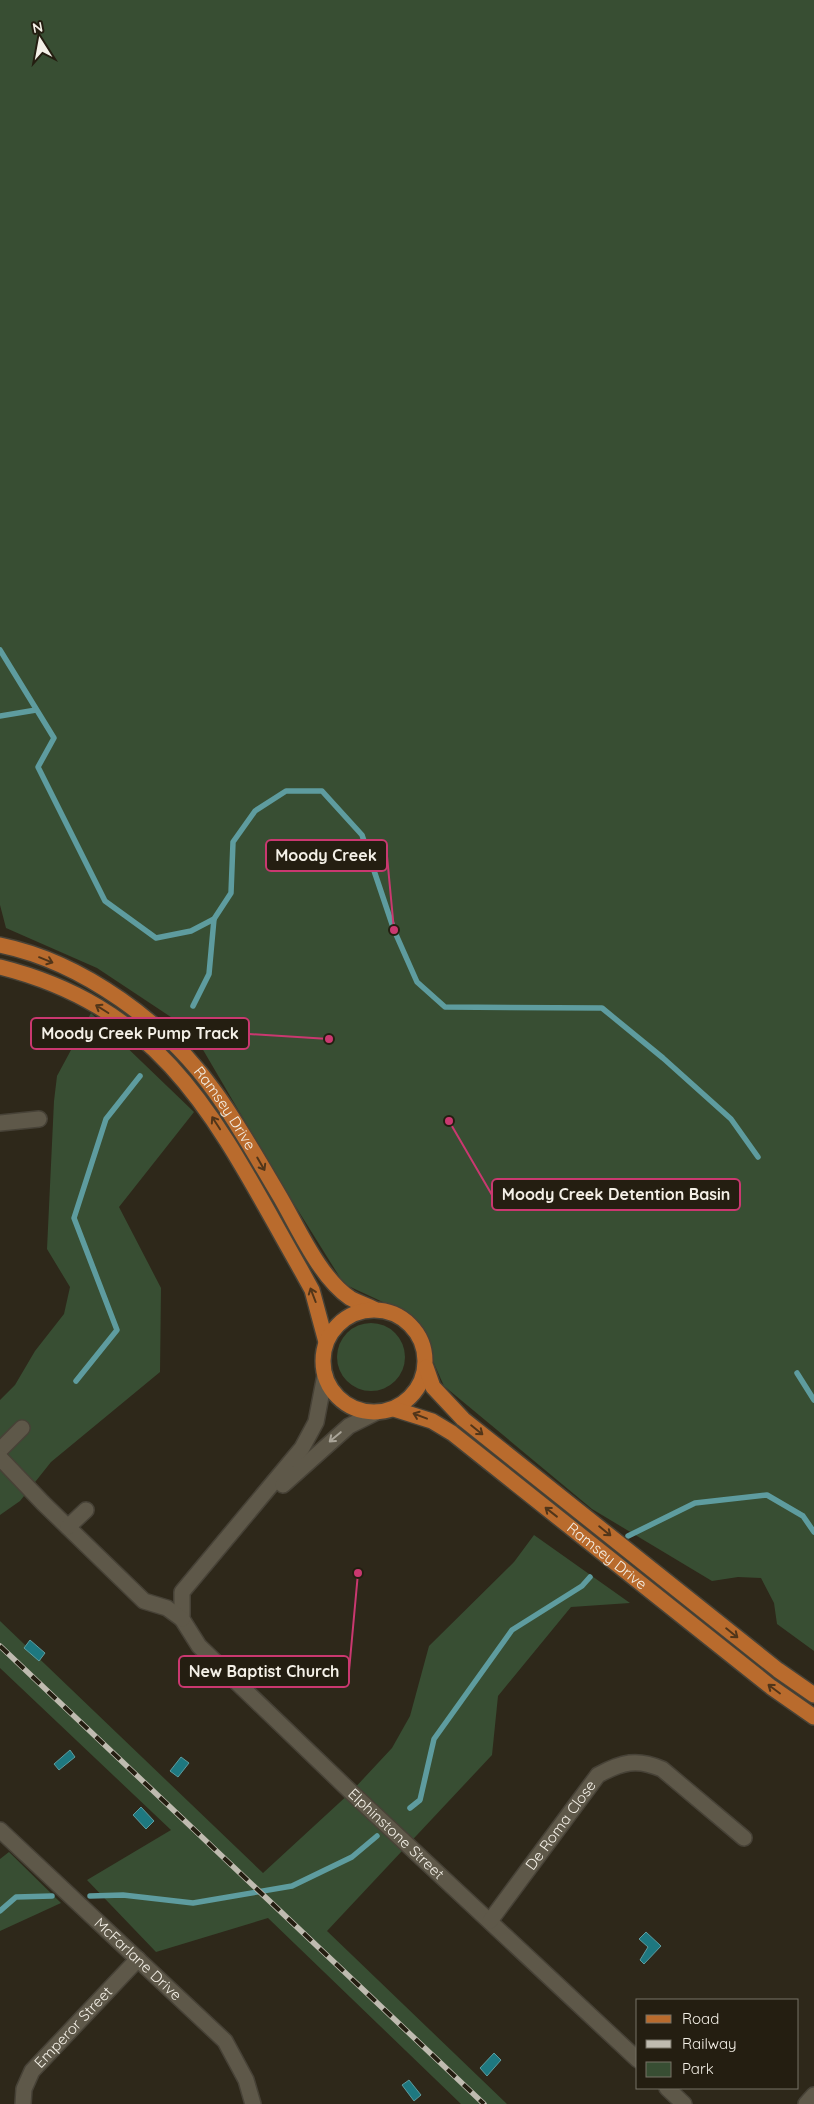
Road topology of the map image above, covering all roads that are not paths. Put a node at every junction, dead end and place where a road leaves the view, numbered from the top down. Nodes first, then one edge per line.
1 (0, 945) edge
2 (0, 967) edge
3 (39, 1119) dead end
4 (0, 1123) edge
5 (374, 1309) junction
6 (326, 1342) junction
7 (426, 1367) junction
8 (324, 1375) junction
9 (394, 1409) junction
10 (377, 1412) junction
11 (22, 1428) dead end
12 (0, 1450) edge
13 (0, 1458) edge
14 (86, 1510) dead end
15 (68, 1527) junction
16 (231, 1534) junction
17 (182, 1592) junction
18 (156, 1604) junction
19 (182, 1619) junction
20 (814, 1695) edge
21 (814, 1717) edge
22 (0, 1830) edge
23 (744, 1838) dead end
24 (490, 1921) junction
25 (138, 1959) junction
26 (636, 2058) edge
27 (668, 2089) edge
28 (814, 2095) edge
29 (23, 2104) edge
30 (253, 2104) edge
31 (684, 2104) edge
32 (806, 2104) edge

1 -> 5 main road, Ramsey Drive
6 -> 2 main road, Ramsey Drive
3 - 4 street
5 - 6 main road
5 - 7 main road
6 - 8 main road
7 - 9 main road
7 -> 20 main road, Ramsey Drive
8 - 10 main road
8 - 16 street
9 - 10 main road
21 -> 9 main road, Ramsey Drive
10 -> 16 street
11 - 12 street
13 - 15 street
14 - 15 street
15 - 18 street
16 - 17 street
17 - 18 street
17 - 19 street
18 - 19 street
19 - 24 street, Elphinstone Street
22 - 25 street, McFarlane Drive
23 - 24 street, De Roma Close
24 - 26 street, Elphinstone Street
25 - 29 street, Emperor Street
25 - 30 street, McFarlane Drive
27 - 31 street
28 - 32 street

